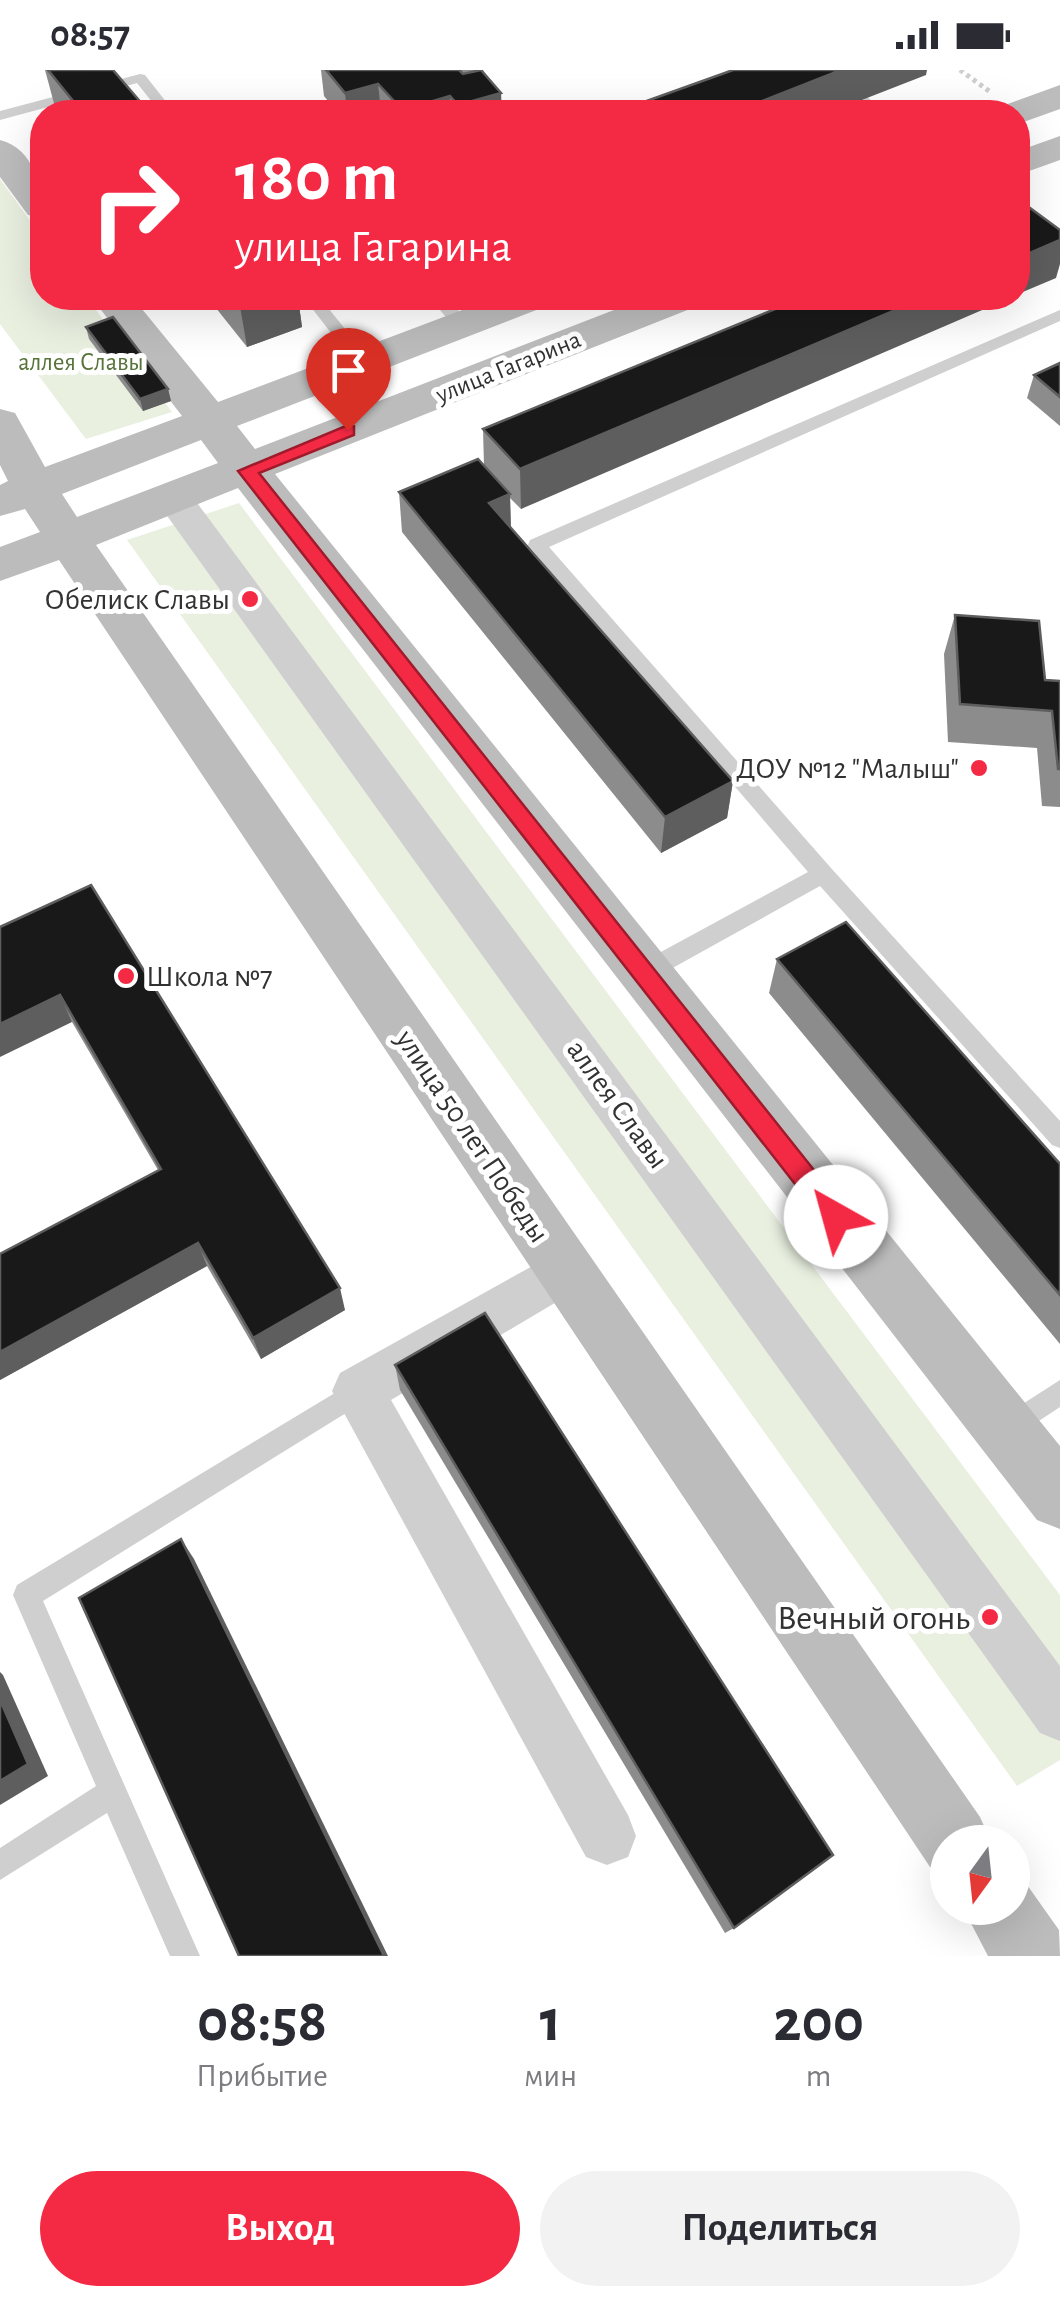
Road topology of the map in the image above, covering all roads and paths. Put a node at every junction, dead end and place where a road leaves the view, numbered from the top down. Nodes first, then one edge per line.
1 (1060, 96) edge
2 (59, 100) edge
3 (157, 100) edge
4 (30, 108) edge
5 (1030, 108) edge
6 (0, 116) edge
7 (1060, 147) edge
8 (0, 151) edge
9 (1030, 159) edge
10 (30, 191) edge
11 (121, 310) edge
12 (322, 310) edge
13 (651, 310) edge
14 (450, 311) edge
15 (1060, 315) edge
16 (362, 360) junction
17 (206, 420) junction
18 (0, 423) edge
19 (247, 471) junction
20 (17, 494) edge
21 (174, 497) junction
22 (71, 538) junction
23 (0, 565) edge
24 (823, 874) junction
25 (642, 973) junction
26 (1060, 1138) edge
27 (563, 1272) junction
28 (358, 1391) junction
29 (1060, 1392) edge
30 (1005, 1430) junction
31 (1060, 1497) edge
32 (1060, 1713) edge
33 (113, 1792) junction
34 (943, 1825) edge
35 (606, 1836) dead end
36 (0, 1865) edge
37 (1011, 1925) edge
38 (1060, 1932) edge
39 (185, 1956) edge
40 (1032, 1956) edge

1 - 5 street
2 - 3 lane
4 - 6 lane
7 - 9 street
8 - 10 street
11 - 17 street
12 - 16 lane
13 - 19 street, улица Гагарина
14 - 16 street, улица Гагарина
15 - 24 lane
16 - 17 street, улица Гагарина
17 - 19 street
17 - 20 street, улица Гагарина
18 - 20 street, улица 50 лет Победы
19 - 21 street, улица Гагарина
19 - 25 street
20 - 22 street, улица 50 лет Победы
21 - 22 street, улица Гагарина
21 - 32 street, аллея Славы
22 - 23 street, улица Гагарина
22 - 27 street, улица 50 лет Победы
24 - 25 lane
24 - 26 lane
25 - 30 street
27 - 28 street
27 - 34 street, улица 50 лет Победы
28 - 33 lane
28 - 35 street
29 - 30 lane
30 - 31 street
33 - 36 lane
33 - 39 lane
37 - 40 street
38 - 40 street

